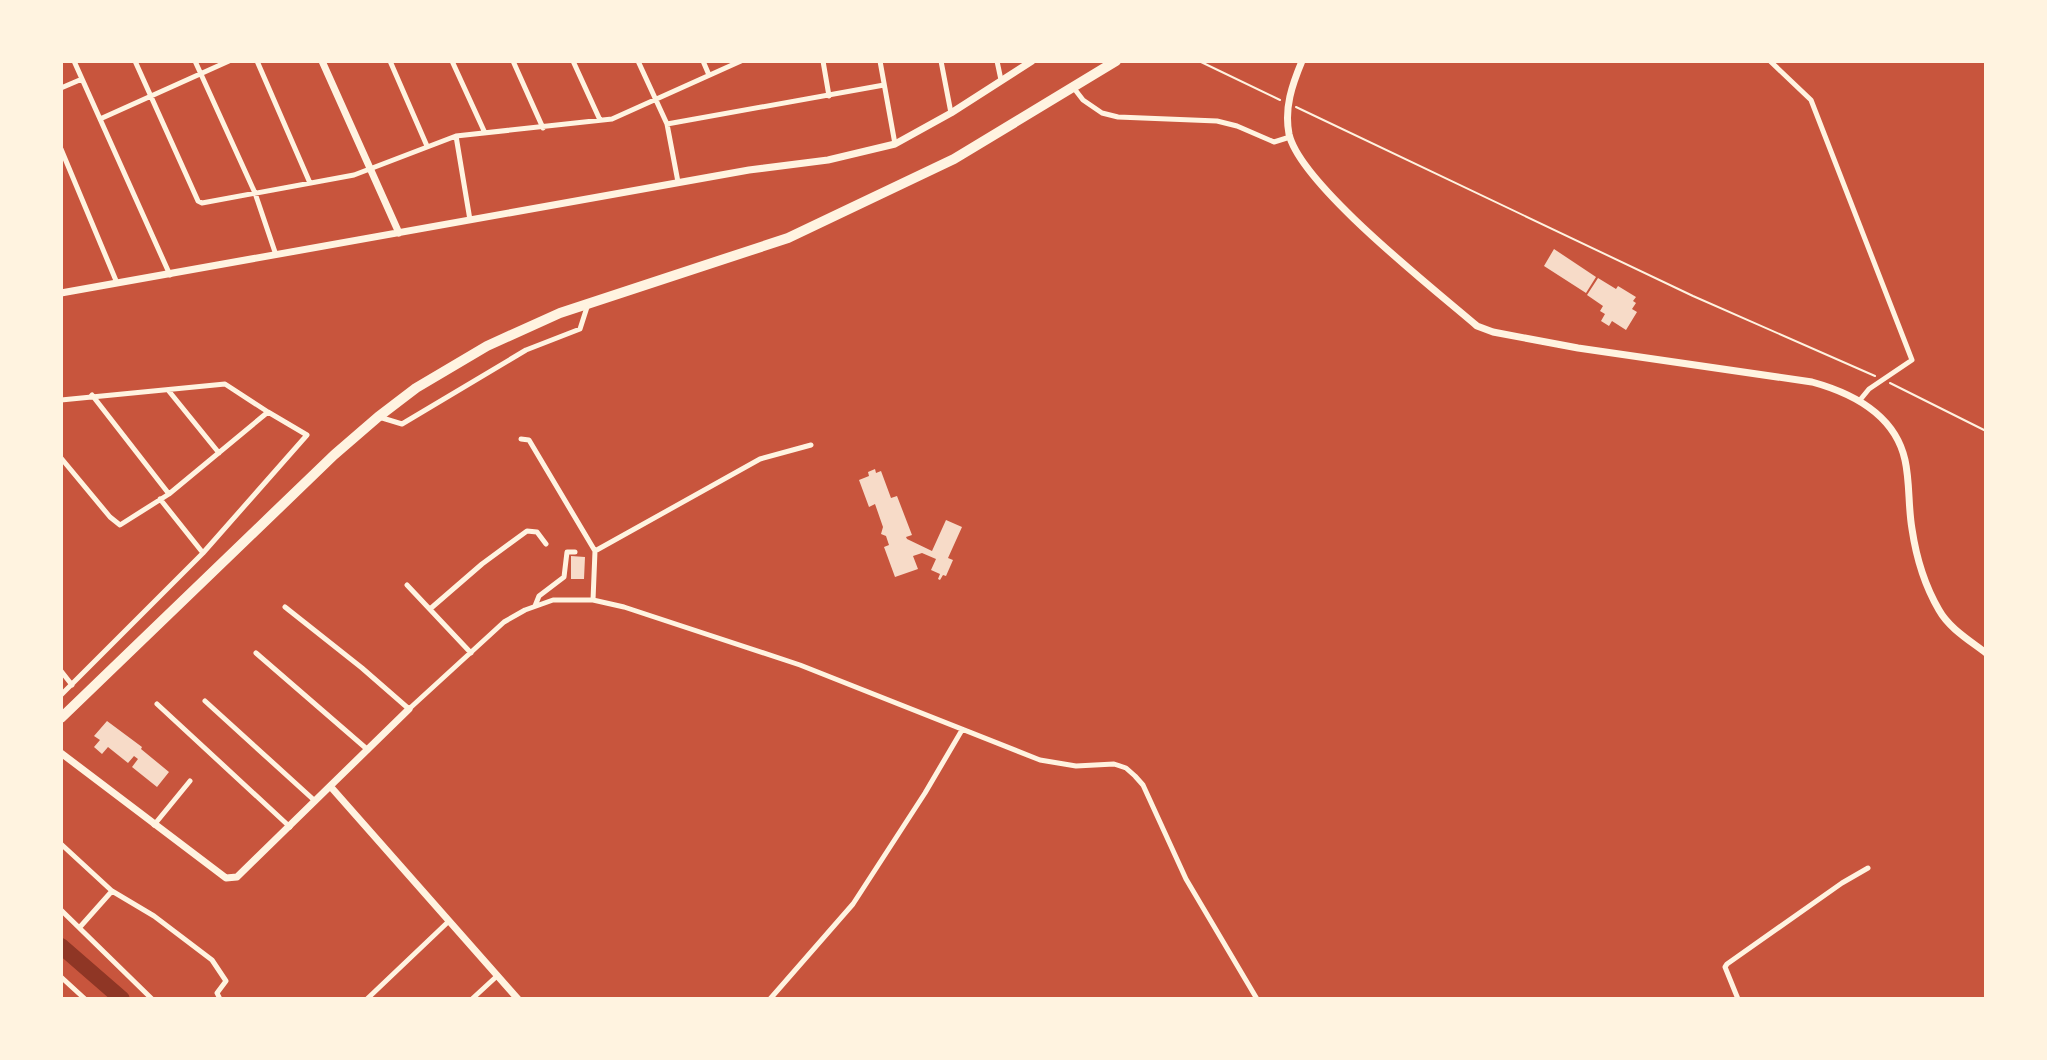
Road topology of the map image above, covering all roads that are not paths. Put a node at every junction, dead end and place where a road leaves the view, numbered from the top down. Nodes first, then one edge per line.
1 (74, 61) edge
2 (135, 61) edge
3 (195, 61) edge
4 (229, 61) edge
5 (257, 61) edge
6 (322, 61) edge
7 (390, 61) edge
8 (452, 61) edge
9 (513, 61) edge
10 (573, 61) edge
11 (638, 61) edge
12 (703, 61) edge
13 (741, 61) edge
14 (823, 61) edge
15 (880, 61) edge
16 (941, 61) edge
17 (998, 61) edge
18 (1032, 61) edge
19 (1116, 61) edge
20 (1302, 61) edge
21 (1770, 61) edge
22 (201, 74) junction
23 (709, 75) junction
24 (82, 79) junction
25 (1001, 80) junction
26 (884, 85) junction
27 (1073, 87) junction
28 (61, 88) edge
29 (151, 96) junction
30 (829, 96) junction
31 (655, 99) junction
32 (951, 113) junction
33 (100, 119) junction
34 (600, 120) junction
35 (667, 124) junction
36 (543, 128) junction
37 (485, 133) junction
38 (456, 136) junction
39 (1290, 137) junction
40 (895, 144) junction
41 (427, 146) junction
42 (61, 149) edge
43 (371, 169) junction
44 (678, 182) junction
45 (310, 183) junction
46 (255, 193) junction
47 (470, 220) junction
48 (400, 233) junction
49 (276, 255) junction
50 (170, 275) junction
51 (117, 283) junction
52 (61, 292) edge
53 (588, 304) junction
54 (168, 390) junction
55 (92, 395) junction
56 (61, 400) edge
57 (1860, 400) junction
58 (268, 412) junction
59 (378, 416) junction
60 (521, 439) dead end
61 (811, 445) dead end
62 (219, 453) junction
63 (61, 458) edge
64 (169, 494) junction
65 (160, 499) junction
66 (545, 544) dead end
67 (595, 551) junction
68 (575, 552) dead end
69 (203, 553) junction
70 (407, 585) dead end
71 (593, 600) junction
72 (535, 606) junction
73 (285, 607) dead end
74 (430, 609) junction
75 (256, 653) dead end
76 (471, 653) junction
77 (1986, 653) edge
78 (61, 671) edge
79 (72, 685) junction
80 (61, 695) edge
81 (205, 701) dead end
82 (156, 704) dead end
83 (409, 709) junction
84 (61, 719) edge
85 (962, 730) junction
86 (368, 750) junction
87 (61, 753) edge
88 (190, 781) dead end
89 (330, 786) junction
90 (315, 801) junction
91 (154, 825) junction
92 (290, 827) junction
93 (61, 844) edge
94 (1868, 868) dead end
95 (112, 891) junction
96 (61, 910) edge
97 (449, 922) junction
98 (80, 927) junction
99 (498, 976) junction
100 (61, 977) edge
101 (85, 999) edge
102 (152, 999) edge
103 (220, 999) edge
104 (367, 999) edge
105 (472, 999) edge
106 (518, 999) edge
107 (770, 999) edge
108 (1257, 999) edge
109 (1738, 999) edge

1 - 24 street
2 - 29 street
3 - 22 street
4 - 22 street
5 - 45 street
6 - 43 street
7 - 41 street
8 - 37 street
9 - 36 street
10 - 34 street
11 - 31 street
12 - 23 street
13 - 23 street
14 - 30 street
15 - 26 street
16 - 32 street
17 - 25 street
18 - 25 street
19 - 27 highway
20 - 39 street
21 - 57 street
22 - 29 street
22 - 46 street
23 - 31 street
24 - 28 street
24 - 33 street
25 - 32 street
26 - 30 street
26 - 40 street
27 - 39 street
27 - 53 highway
29 - 33 street
29 - 46 street
30 - 35 street
31 - 34 street
31 - 35 street
32 - 40 street
33 - 50 street
34 - 36 street
35 - 44 street
36 - 37 street
37 - 38 street
38 - 41 street
38 - 47 street
39 - 57 street
40 - 44 street
41 - 43 street
42 - 51 street
43 - 45 street
43 - 48 street
44 - 47 street
45 - 46 street
46 - 49 street
47 - 48 street
48 - 49 street
49 - 50 street
50 - 51 street
51 - 52 street
53 - 59 highway
53 - 59 street
54 - 55 street
54 - 58 street
54 - 62 street
55 - 56 street
55 - 64 street
57 - 77 street
58 - 62 street
58 - 69 street
59 - 84 highway
60 - 67 street
61 - 67 street
62 - 64 street
63 - 65 street
64 - 65 street
65 - 69 street
66 - 74 street
67 - 71 street
68 - 72 street
69 - 79 street
70 - 74 street
71 - 72 street
71 - 85 street
72 - 76 street
73 - 83 street
74 - 76 street
75 - 86 street
76 - 83 street
78 - 79 street
79 - 80 street
81 - 90 street
82 - 92 street
83 - 86 street
85 - 107 street
85 - 108 street
86 - 89 street
87 - 91 street
88 - 91 street
89 - 90 street
89 - 97 street
90 - 92 street
91 - 92 street
93 - 95 street
94 - 109 street
95 - 98 street
95 - 103 street
96 - 98 street
97 - 99 street
97 - 104 street
98 - 102 street
99 - 105 street
99 - 106 street
100 - 101 street

